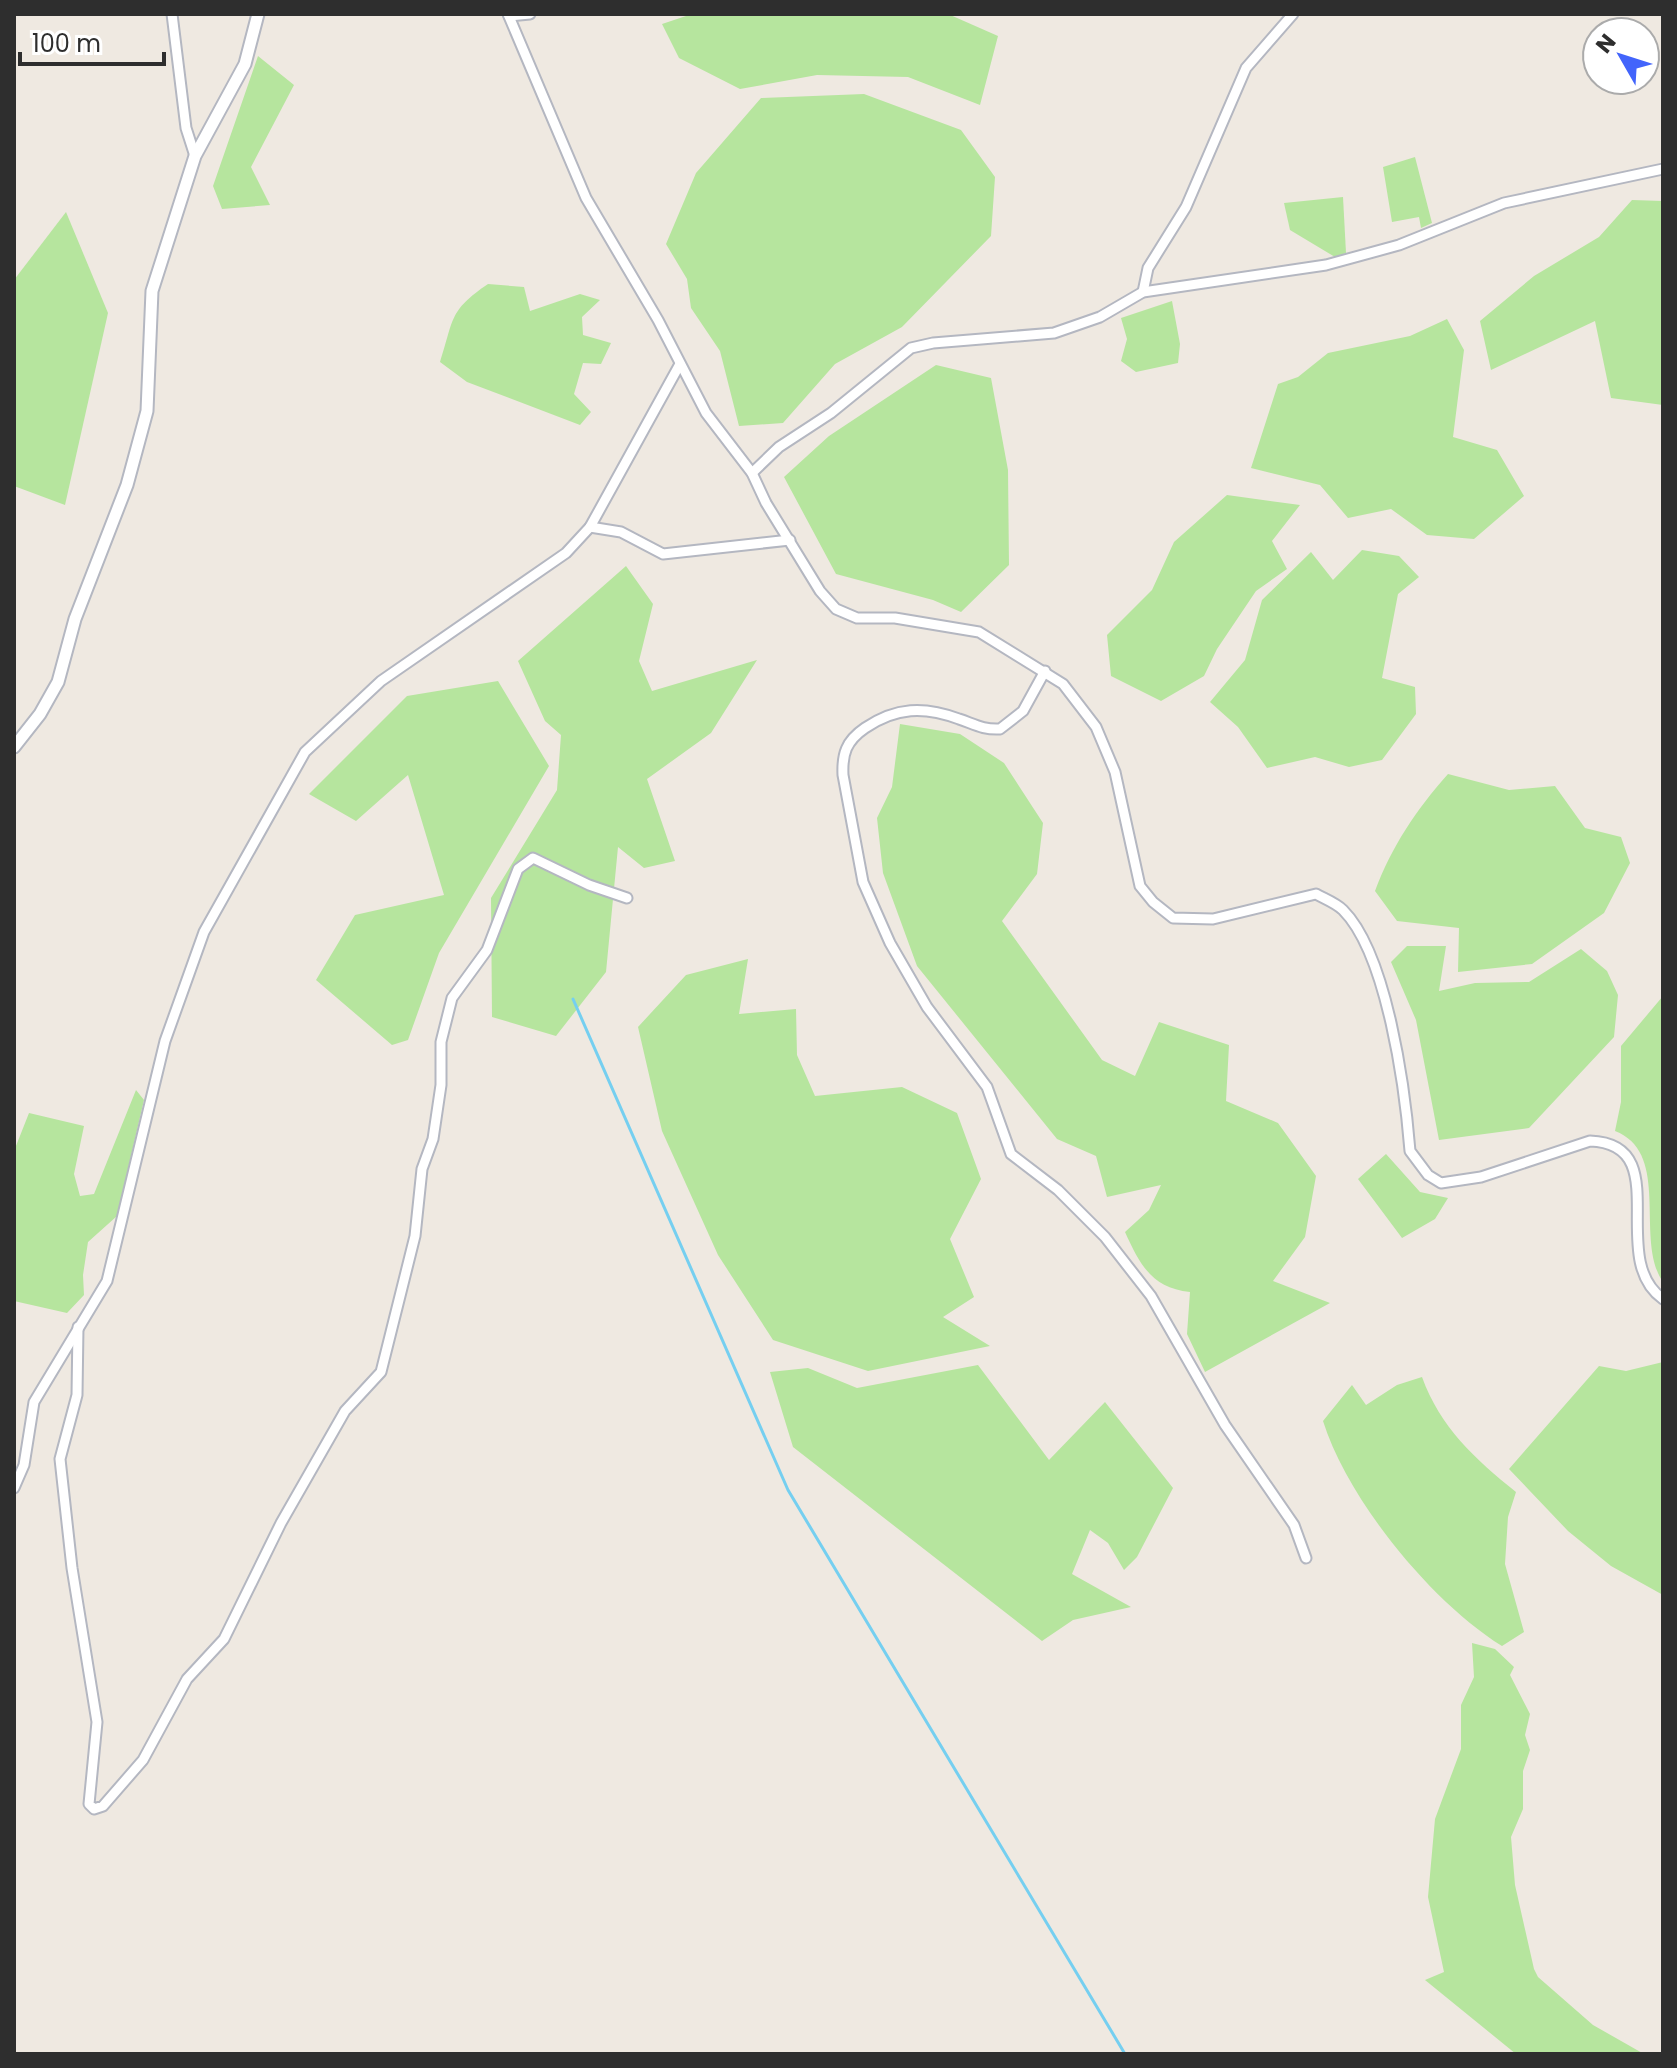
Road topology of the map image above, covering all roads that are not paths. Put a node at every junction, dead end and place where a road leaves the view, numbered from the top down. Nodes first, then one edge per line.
1 (172, 14) edge
2 (258, 14) edge
3 (530, 14) edge
4 (1293, 14) edge
5 (508, 15) edge
6 (195, 156) junction
7 (1663, 169) edge
8 (1143, 292) junction
9 (680, 364) junction
10 (752, 473) junction
11 (590, 527) junction
12 (790, 540) junction
13 (1045, 671) junction
14 (14, 747) edge
15 (627, 898) dead end
16 (1663, 1299) edge
17 (78, 1327) junction
18 (14, 1488) edge
19 (1306, 1558) dead end

1 - 6 street
2 - 6 street
3 - 5 street
4 - 8 street
5 - 9 street
6 - 14 street
7 - 8 street
8 - 10 street
9 - 10 street
9 - 11 street
10 - 12 street
11 - 12 street
11 - 17 street
12 - 13 street
13 - 16 street
13 - 19 street
15 - 17 street
17 - 18 street

